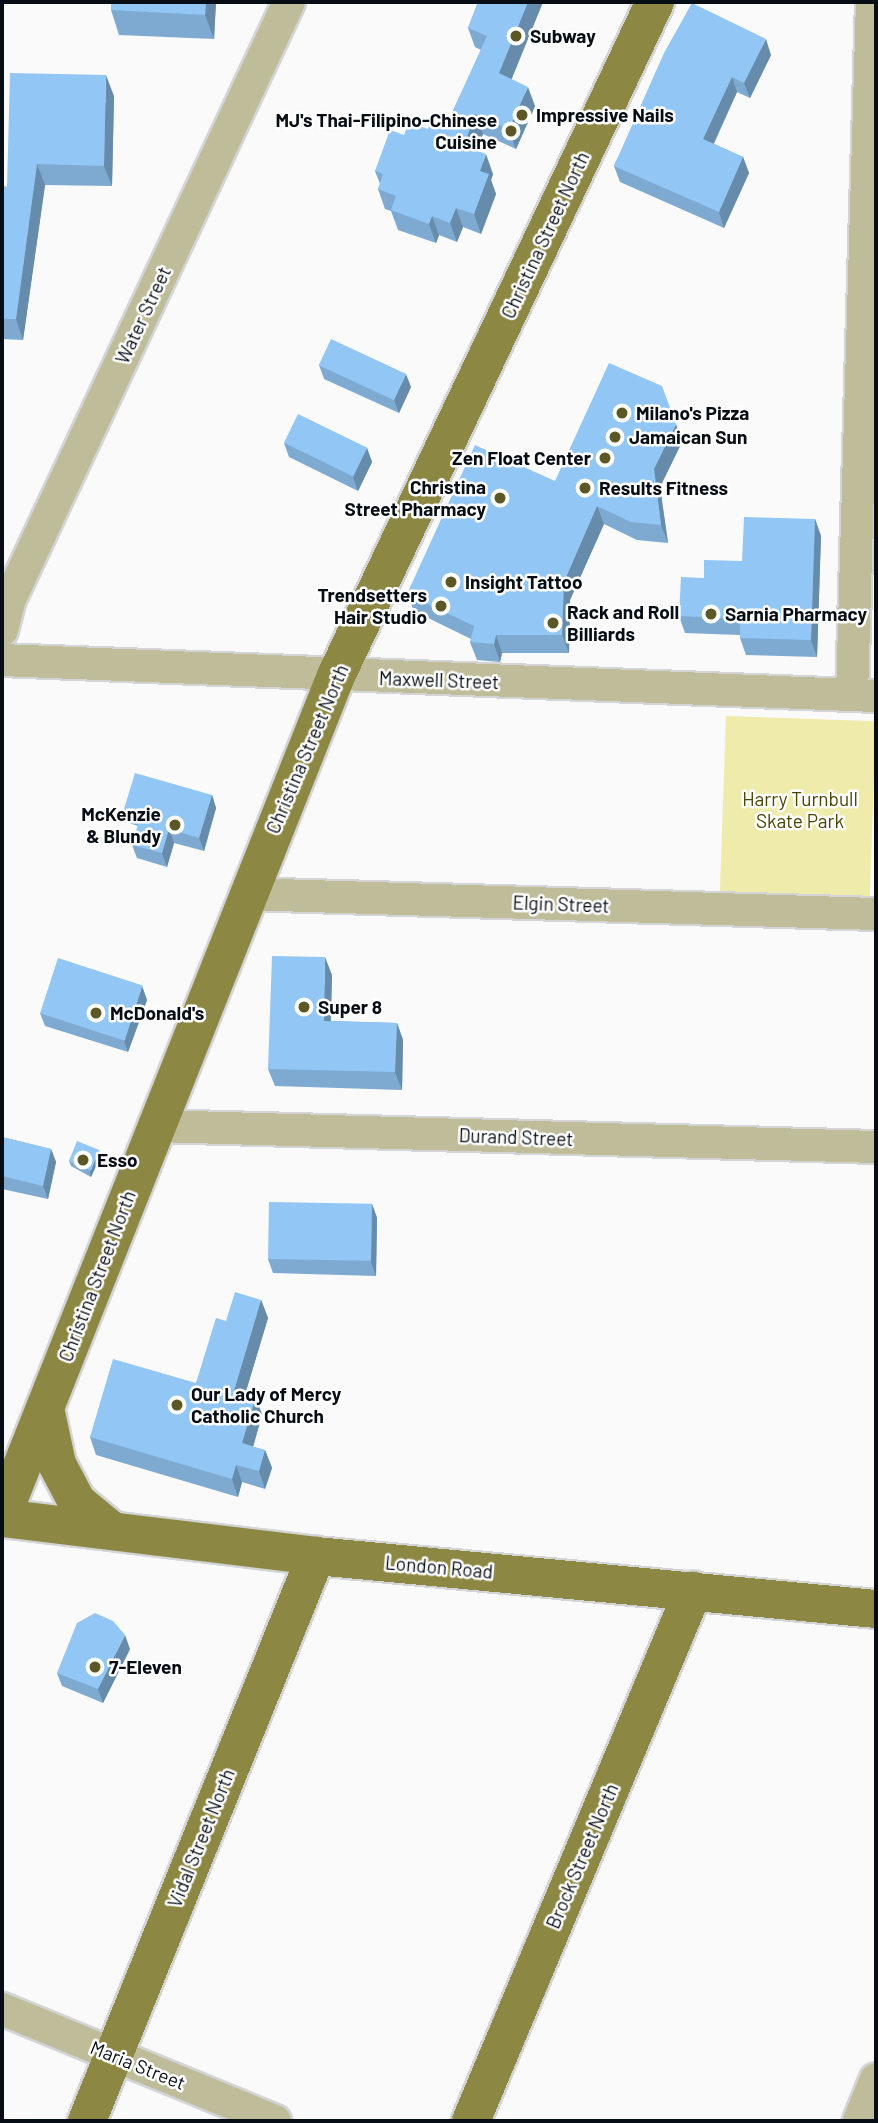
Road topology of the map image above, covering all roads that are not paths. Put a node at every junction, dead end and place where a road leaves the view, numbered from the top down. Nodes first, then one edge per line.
1 (289, 2) edge
2 (655, 2) edge
3 (872, 2) edge
4 (2, 630) edge
5 (2, 660) edge
6 (336, 676) junction
7 (864, 695) edge
8 (246, 894) junction
9 (876, 914) edge
10 (156, 1126) junction
11 (876, 1147) edge
12 (45, 1408) junction
13 (2, 1517) edge
14 (112, 1531) junction
15 (316, 1556) junction
16 (694, 1591) junction
17 (876, 1609) edge
18 (2, 2009) edge
19 (114, 2055) junction
20 (876, 2079) edge
21 (87, 2121) edge
22 (275, 2121) edge
23 (471, 2121) edge
24 (859, 2121) edge

1 - 4 street, Water Street
2 - 6 main road, Christina Street North
3 - 7 street
5 - 6 street, Maxwell Street
6 - 7 street, Maxwell Street
6 - 8 main road, Christina Street North
8 - 9 street, Elgin Street
8 - 10 main road, Christina Street North
10 - 11 street, Durand Street
10 - 12 main road, Christina Street North
12 - 13 main road, Christina Street North
12 - 14 main road
13 - 14 main road, London Road
14 - 15 main road, London Road
15 - 16 main road, London Road
15 - 19 main road, Vidal Street North
16 - 17 main road, London Road
16 - 23 main road, Brock Street North
18 - 19 street, Maria Street
19 - 21 main road, Vidal Street North
19 - 22 street, Maria Street
20 - 24 street

